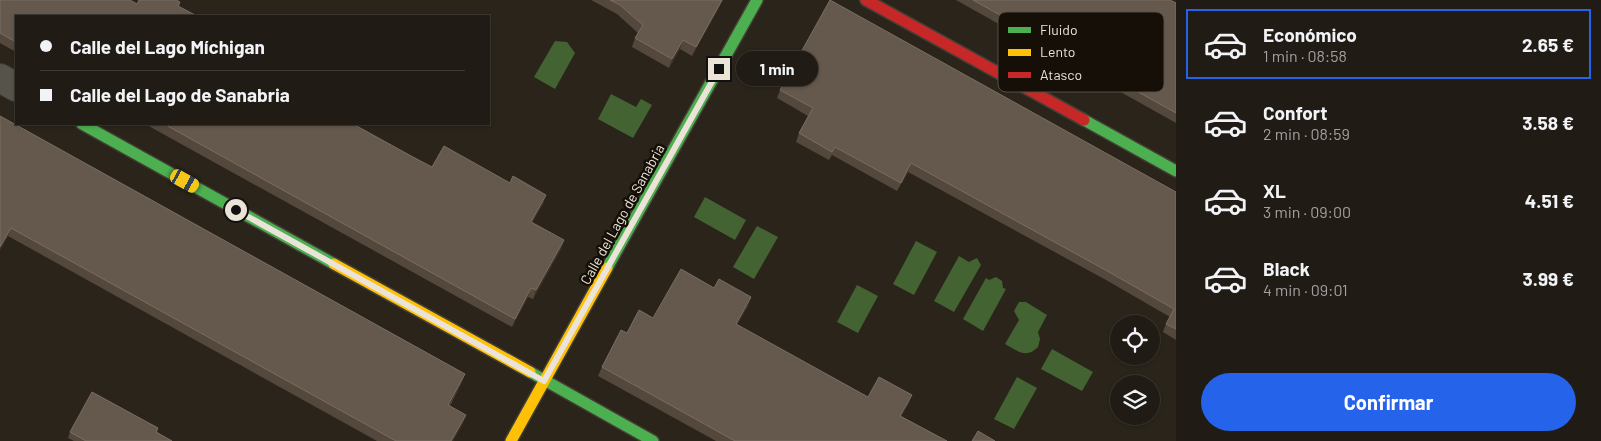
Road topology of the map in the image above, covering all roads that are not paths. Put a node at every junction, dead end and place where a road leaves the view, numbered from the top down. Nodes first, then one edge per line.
1 (757, 0) edge
2 (866, 0) edge
3 (998, 73) edge
4 (0, 78) edge
5 (15, 86) edge
6 (1033, 92) edge
7 (84, 125) edge
8 (1176, 171) edge
9 (544, 381) junction
10 (510, 441) edge
11 (653, 441) edge

1 - 9 street, Calle del Lago de Sanabria
2 - 3 street
4 - 5 street
6 - 8 street
7 - 9 street
9 - 10 street, Calle del Lago de Sanabria
9 - 11 street

